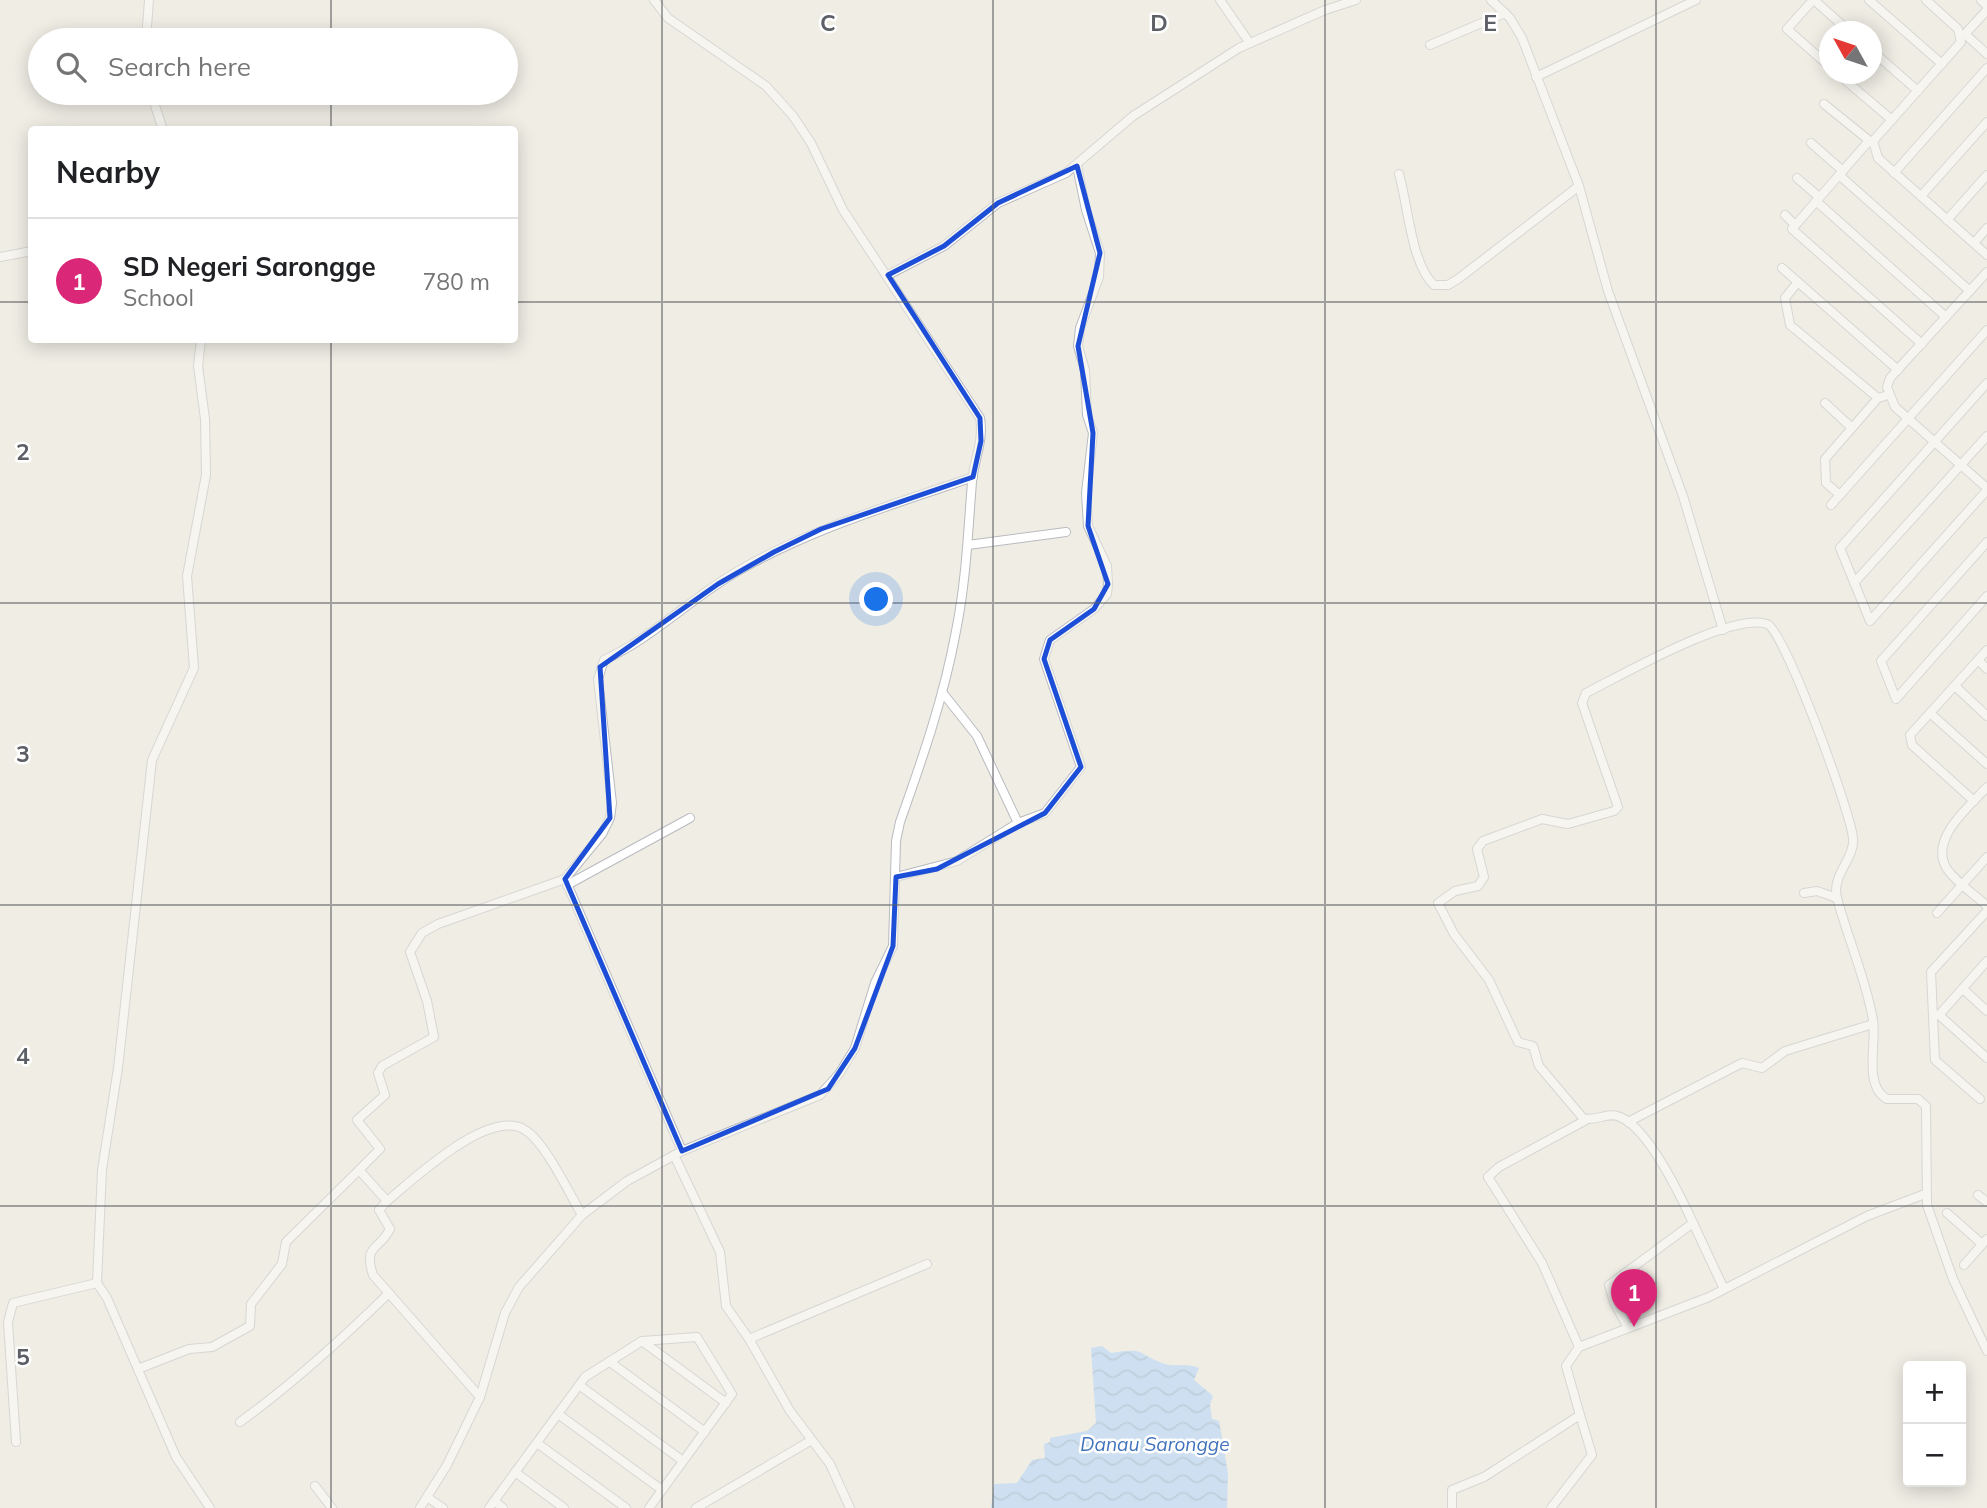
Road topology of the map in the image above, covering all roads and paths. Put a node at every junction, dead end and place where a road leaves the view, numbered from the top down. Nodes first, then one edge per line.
1 (149, 0) edge
2 (654, 0) edge
3 (1220, 0) edge
4 (1356, 0) edge
5 (1491, 0) edge
6 (1696, 0) edge
7 (1814, 0) edge
8 (1869, 0) edge
9 (1926, 0) edge
10 (1981, 0) edge
11 (1987, 8) edge
12 (1505, 13) junction
13 (1838, 21) edge
14 (147, 28) edge
15 (1963, 35) junction
16 (1249, 42) junction
17 (1430, 45) dead end
18 (1987, 54) edge
19 (1819, 57) edge
20 (1882, 60) edge
21 (1942, 64) junction
22 (1987, 68) edge
23 (1536, 77) junction
24 (1850, 84) edge
25 (1918, 91) junction
26 (1824, 104) dead end
27 (155, 105) edge
28 (1892, 120) junction
29 (1987, 122) edge
30 (162, 126) edge
31 (1871, 142) junction
32 (1811, 143) dead end
33 (1077, 166) junction
34 (1841, 173) junction
35 (1894, 173) junction
36 (1399, 174) dead end
37 (1987, 175) edge
38 (1797, 178) dead end
39 (1579, 186) junction
40 (1921, 196) junction
41 (1818, 199) junction
42 (1785, 215) dead end
43 (1947, 220) junction
44 (1796, 225) junction
45 (1987, 228) edge
46 (1974, 243) junction
47 (28, 252) edge
48 (1987, 255) edge
49 (0, 257) edge
50 (1782, 268) dead end
51 (1987, 272) edge
52 (888, 275) junction
53 (1798, 282) junction
54 (1970, 291) junction
55 (1946, 317) junction
56 (1987, 330) edge
57 (201, 343) edge
58 (1922, 344) junction
59 (1898, 370) junction
60 (1987, 383) edge
61 (1888, 395) junction
62 (1878, 398) junction
63 (1825, 403) dead end
64 (1908, 418) junction
65 (1852, 428) junction
66 (1987, 436) edge
67 (1934, 442) junction
68 (1961, 465) junction
69 (973, 477) junction
70 (1987, 489) edge
71 (1840, 495) junction
72 (1831, 505) dead end
73 (1066, 532) dead end
74 (1987, 542) edge
75 (968, 545) junction
76 (1854, 583) junction
77 (1987, 596) edge
78 (1723, 630) junction
79 (1987, 650) edge
80 (1978, 660) junction
81 (1987, 669) edge
82 (1955, 686) junction
83 (942, 692) junction
84 (1930, 713) junction
85 (1987, 716) edge
86 (1987, 764) edge
87 (1987, 787) edge
88 (1974, 801) junction
89 (690, 818) dead end
90 (1018, 823) junction
91 (1987, 857) edge
92 (896, 877) junction
93 (566, 882) junction
94 (1963, 884) junction
95 (1804, 892) dead end
96 (1837, 898) junction
97 (1987, 908) edge
98 (1937, 913) dead end
99 (1987, 962) edge
100 (1963, 989) junction
101 (1987, 1011) edge
102 (1874, 1024) junction
103 (1987, 1058) edge
104 (1980, 1099) dead end
105 (1586, 1120) junction
106 (1628, 1122) junction
107 (678, 1153) junction
108 (359, 1170) junction
109 (1925, 1194) junction
110 (1979, 1195) dead end
111 (387, 1201) junction
112 (1987, 1202) edge
113 (1947, 1213) dead end
114 (582, 1215) junction
115 (1693, 1223) junction
116 (1985, 1241) edge
117 (927, 1264) dead end
118 (1964, 1265) dead end
119 (97, 1283) junction
120 (1724, 1289) junction
121 (389, 1293) junction
122 (1627, 1326) junction
123 (749, 1339) junction
124 (642, 1341) junction
125 (1579, 1347) junction
126 (1987, 1351) edge
127 (610, 1362) junction
128 (138, 1369) junction
129 (579, 1385) junction
130 (480, 1397) junction
131 (726, 1403) junction
132 (558, 1414) junction
133 (1580, 1415) junction
134 (240, 1422) dead end
135 (705, 1432) junction
136 (810, 1441) junction
137 (16, 1442) dead end
138 (537, 1443) junction
139 (683, 1461) junction
140 (515, 1472) junction
141 (315, 1486) dead end
142 (662, 1490) junction
143 (427, 1497) junction
144 (491, 1505) edge
145 (423, 1507) edge
146 (210, 1508) edge
147 (332, 1508) edge
148 (443, 1508) edge
149 (503, 1508) edge
150 (564, 1508) edge
151 (626, 1508) edge
152 (649, 1508) edge
153 (696, 1508) edge
154 (850, 1508) edge
155 (1452, 1508) edge
156 (1551, 1508) edge

1 - 14 street
2 - 52 street
3 - 16 street
4 - 16 street
5 - 12 street
6 - 23 street
7 - 13 street
7 - 19 street
8 - 21 street
9 - 15 street
10 - 11 street
11 - 15 street
12 - 17 street
12 - 23 street
15 - 18 street
15 - 21 street
16 - 33 street
20 - 25 street
21 - 25 street
22 - 35 street
23 - 39 street
24 - 28 street
25 - 28 street
26 - 31 street
27 - 30 street
28 - 31 street
29 - 40 street
31 - 34 street
31 - 35 street
32 - 34 street
33 - 52 street
33 - 90 street
34 - 41 street
34 - 54 street
35 - 40 street
36 - 39 street
37 - 43 street
38 - 41 street
39 - 78 street
40 - 43 street
41 - 44 street
41 - 55 street
42 - 44 street
43 - 46 street
44 - 58 street
45 - 46 street
46 - 48 street
47 - 49 street
50 - 53 street
51 - 54 street
52 - 69 street
53 - 59 street
53 - 62 street
54 - 55 street
55 - 58 street
56 - 64 street
57 - 119 street
58 - 59 street
59 - 61 street
60 - 67 street
61 - 62 street
61 - 64 street
62 - 65 street
63 - 65 street
64 - 67 street
64 - 71 street
65 - 71 street
66 - 68 street
67 - 68 street
67 - 76 street
68 - 70 street
68 - 76 street
69 - 75 street
69 - 93 street
70 - 76 street
71 - 72 street
73 - 75 street
74 - 77 street
75 - 83 street
78 - 96 street
78 - 105 street
79 - 80 street
80 - 81 street
80 - 82 street
82 - 84 street
82 - 85 street
83 - 90 street
83 - 92 street
84 - 86 street
84 - 88 street
87 - 88 street
88 - 94 street
89 - 93 street
90 - 92 street
91 - 94 street
92 - 107 street
93 - 107 street
93 - 108 street
94 - 97 street
94 - 98 street
95 - 96 street
96 - 102 street
97 - 104 street
99 - 100 street
100 - 101 street
100 - 103 street
102 - 106 street
102 - 109 street
105 - 106 street
105 - 125 street
106 - 115 street
107 - 114 street
107 - 123 street
108 - 111 street
108 - 128 street
109 - 120 street
109 - 126 street
110 - 112 street
111 - 114 street
111 - 121 street
113 - 116 street
114 - 130 street
115 - 120 street
115 - 122 street
116 - 118 street
117 - 123 street
119 - 128 street
119 - 137 street
120 - 122 street
121 - 130 street
121 - 134 street
122 - 125 street
123 - 136 street
124 - 127 street
124 - 131 street
124 - 131 street
125 - 133 street
127 - 129 street
127 - 135 street
128 - 146 street
129 - 132 street
129 - 139 street
130 - 143 street
131 - 135 street
132 - 138 street
132 - 142 street
133 - 155 street
133 - 156 street
135 - 139 street
136 - 153 street
136 - 154 street
138 - 140 street
138 - 151 street
139 - 142 street
140 - 144 street
140 - 150 street
141 - 147 street
142 - 152 street
143 - 145 street
143 - 148 street
144 - 149 street

